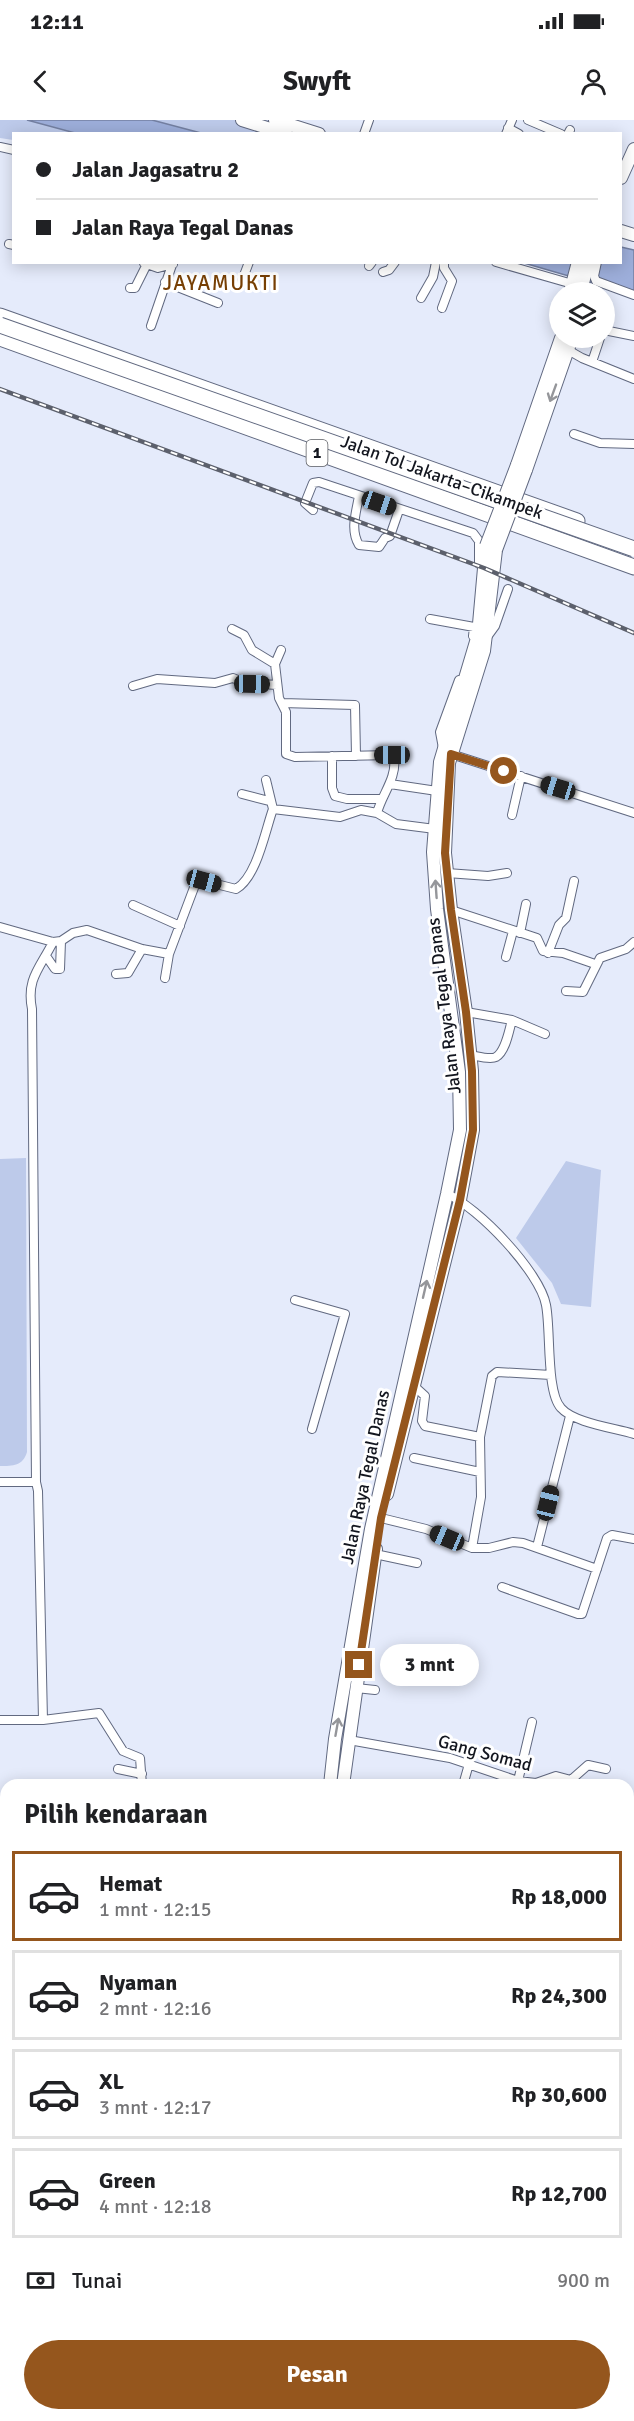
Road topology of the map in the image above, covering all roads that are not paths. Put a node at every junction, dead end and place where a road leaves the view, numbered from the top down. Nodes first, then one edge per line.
1 (242, 120) edge
2 (275, 120) edge
3 (528, 120) edge
4 (293, 127) edge
5 (312, 132) edge
6 (556, 132) edge
7 (634, 149) edge
8 (622, 176) edge
9 (145, 264) edge
10 (148, 264) edge
11 (169, 264) edge
12 (173, 264) edge
13 (248, 264) edge
14 (394, 264) edge
15 (436, 264) edge
16 (444, 264) edge
17 (503, 264) edge
18 (578, 264) edge
19 (593, 264) edge
20 (383, 272) dead end
21 (165, 282) junction
22 (567, 282) edge
23 (580, 282) edge
24 (583, 282) edge
25 (240, 286) dead end
26 (130, 288) dead end
27 (615, 292) edge
28 (634, 295) edge
29 (421, 298) dead end
30 (218, 303) dead end
31 (442, 308) dead end
32 (0, 316) edge
33 (0, 325) edge
34 (151, 326) dead end
35 (615, 332) edge
36 (634, 336) edge
37 (0, 337) edge
38 (558, 348) edge
39 (568, 348) edge
40 (575, 348) edge
41 (597, 348) edge
42 (592, 362) junction
43 (634, 379) edge
44 (574, 435) dead end
45 (634, 444) edge
46 (521, 467) junction
47 (359, 496) junction
48 (313, 510) dead end
49 (399, 510) junction
50 (634, 541) edge
51 (491, 548) junction
52 (634, 549) edge
53 (634, 559) edge
54 (634, 567) edge
55 (508, 589) dead end
56 (430, 619) dead end
57 (474, 627) junction
58 (232, 630) dead end
59 (487, 638) junction
60 (281, 650) dead end
61 (275, 664) junction
62 (277, 685) junction
63 (133, 686) dead end
64 (282, 703) junction
65 (447, 751) junction
66 (332, 756) junction
67 (356, 756) junction
68 (521, 776) junction
69 (266, 780) dead end
70 (390, 784) junction
71 (437, 791) junction
72 (242, 794) dead end
73 (381, 799) junction
74 (271, 805) junction
75 (377, 813) junction
76 (634, 813) edge
77 (512, 815) dead end
78 (435, 829) junction
79 (447, 873) junction
80 (507, 873) dead end
81 (574, 881) dead end
82 (526, 904) dead end
83 (133, 905) dead end
84 (451, 910) junction
85 (180, 926) junction
86 (0, 927) edge
87 (517, 932) junction
88 (57, 942) junction
89 (634, 942) edge
90 (142, 949) junction
91 (548, 953) junction
92 (169, 954) junction
93 (46, 956) junction
94 (506, 957) dead end
95 (596, 964) junction
96 (116, 974) dead end
97 (165, 978) dead end
98 (566, 992) dead end
99 (466, 1012) junction
100 (512, 1020) junction
101 (545, 1034) dead end
102 (470, 1055) junction
103 (447, 1194) junction
104 (460, 1200) junction
105 (295, 1300) dead end
106 (551, 1375) junction
107 (414, 1386) junction
108 (570, 1416) junction
109 (312, 1429) dead end
110 (634, 1434) edge
111 (480, 1437) junction
112 (414, 1458) dead end
113 (480, 1472) junction
114 (0, 1482) edge
115 (36, 1482) junction
116 (377, 1525) junction
117 (634, 1539) edge
118 (537, 1546) junction
119 (472, 1548) junction
120 (375, 1554) junction
121 (417, 1563) dead end
122 (597, 1569) junction
123 (502, 1587) dead end
124 (356, 1688) junction
125 (375, 1690) dead end
126 (0, 1720) edge
127 (43, 1720) junction
128 (532, 1722) dead end
129 (349, 1740) junction
130 (469, 1764) junction
131 (118, 1769) dead end
132 (606, 1769) dead end
133 (142, 1774) junction
134 (142, 1779) edge
135 (331, 1779) edge
136 (344, 1779) edge
137 (465, 1779) edge
138 (512, 1779) edge
139 (518, 1779) edge
140 (546, 1779) edge
141 (567, 1779) edge
142 (572, 1779) edge

1 - 4 street
2 - 4 street
3 - 6 street
4 - 5 street
7 - 8 street
9 - 26 street
10 - 11 street
12 - 21 street
13 - 25 street
14 - 20 street
15 - 29 street
16 - 31 street
17 - 22 street
18 - 23 street
19 - 24 street
21 - 30 street
21 - 34 street
27 - 28 street
32 - 50 highway, Jalan Tol Jakarta–Cikampek / 1
33 - 52 highway, 1, bridge
35 - 36 street
37 - 53 highway, 1, bridge
37 - 54 highway, Jalan Tol Jakarta–Cikampek / 1
38 - 46 street, Jalan Raya Tegal Danas
39 -> 46 street, Jalan Raya Tegal Danas
40 - 42 street
41 - 42 street
42 - 43 street
44 - 45 street
46 - 51 street, Jalan Raya Tegal Danas, bridge
47 - 48 street
47 - 49 street
47 - 49 street
49 - 57 street
51 - 59 street, Jalan Raya Tegal Danas
51 - 65 street, Jalan Raya Tegal Danas
55 - 59 street
56 - 57 street
57 - 65 street
58 - 61 street
59 - 65 street, Jalan Raya Tegal Danas
60 - 61 street
61 - 62 street
62 - 63 street
62 - 64 street
64 - 66 street
64 - 67 street
65 - 68 street
65 - 71 street, Jalan Raya Tegal Danas
65 - 79 street, Jalan Raya Tegal Danas
66 - 67 street
66 - 73 street
67 - 70 street
68 - 76 street
68 - 77 street
69 - 74 street
70 - 71 street
70 - 73 street
71 - 78 street, Jalan Raya Tegal Danas
72 - 74 street
73 - 75 street
74 - 75 street
74 - 85 street
75 - 78 street
103 -> 78 street, Jalan Raya Tegal Danas
79 - 80 street
79 - 84 street, Jalan Raya Tegal Danas
81 - 91 street
82 - 87 street
83 - 85 street
84 - 87 street
84 - 99 street, Jalan Raya Tegal Danas
85 - 92 street
86 - 88 street
87 - 91 street
87 - 94 street
88 - 90 street
88 - 93 street
88 - 93 street
89 - 95 street
90 - 92 street
90 - 96 street
91 - 95 street
92 - 97 street
93 - 115 street
95 - 98 street
99 - 100 street
99 - 102 street, Jalan Raya Tegal Danas
100 - 101 street
100 - 102 street
102 - 104 street, Jalan Raya Tegal Danas
103 - 104 street
116 -> 103 street, Jalan Raya Tegal Danas
104 - 106 street
104 - 107 street, Jalan Raya Tegal Danas
105 - 109 street
106 - 108 street
106 - 111 street
107 - 111 street
107 - 116 street, Jalan Raya Tegal Danas
108 - 110 street
108 - 118 street
111 - 113 street
112 - 113 street
113 - 119 street
114 - 115 street
115 - 127 street
116 - 119 street
116 - 120 street, Jalan Raya Tegal Danas
135 -> 116 street, Jalan Raya Tegal Danas
117 - 122 street
118 - 119 street
118 - 122 street
120 - 121 street
120 - 124 street, Jalan Raya Tegal Danas
122 - 123 street
124 - 125 street
124 - 129 street, Jalan Raya Tegal Danas
126 - 127 street
127 - 133 street
128 - 139 street
129 - 130 street, Gang Somad
129 - 136 street, Jalan Raya Tegal Danas
130 - 137 street
130 - 138 street, Gang Somad
131 - 133 street
132 - 142 street, Gang Somad
133 - 134 street
140 - 141 street, Gang Somad

